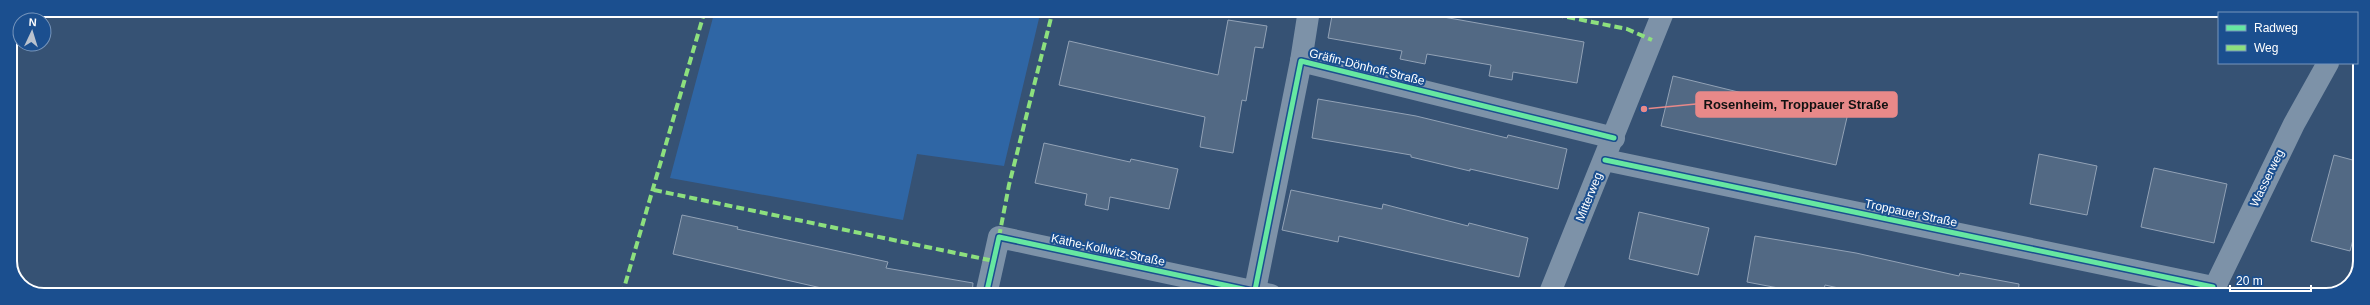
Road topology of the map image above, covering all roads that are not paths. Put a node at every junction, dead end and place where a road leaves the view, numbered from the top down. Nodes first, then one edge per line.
1 (1308, 17) edge
2 (1661, 17) edge
3 (1301, 61) junction
4 (2327, 64) edge
5 (1614, 138) junction
6 (1605, 160) junction
7 (988, 288) edge
8 (1233, 288) edge
9 (1261, 288) edge
10 (1552, 288) edge
11 (2198, 288) edge
12 (2213, 288) edge

1 - 3 street, Gräfin-Dönhoff-Straße
2 - 5 street, Mitterweg
3 - 5 street, Gräfin-Dönhoff-Straße
3 - 9 street, Gräfin-Dönhoff-Straße
4 - 12 street, Wasserweg
5 - 6 street, Mitterweg
6 - 10 street, Mitterweg
6 - 11 street, Troppauer Straße
7 - 8 street, Käthe-Kollwitz-Straße

